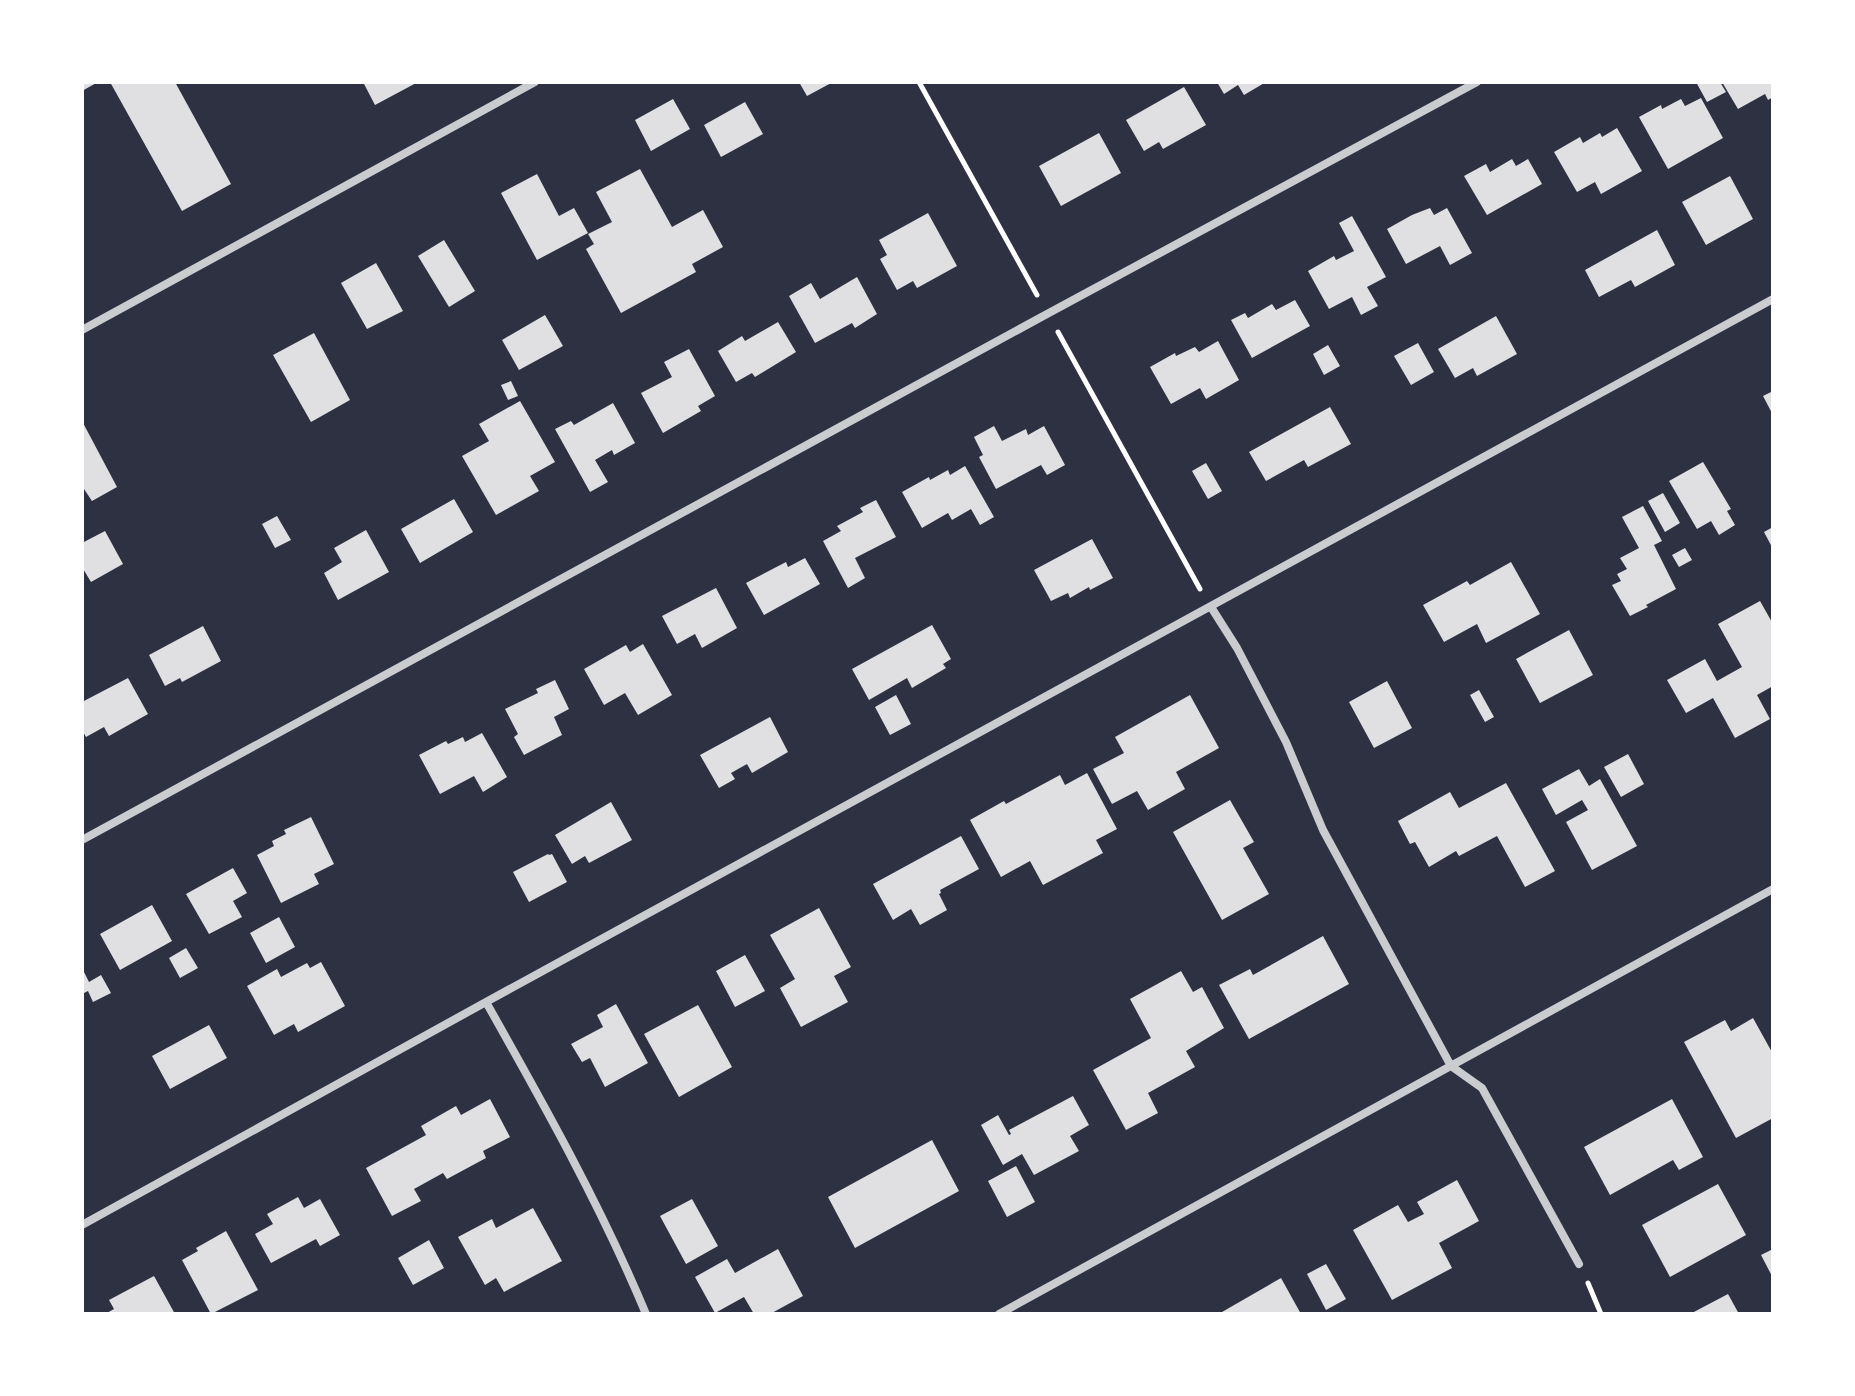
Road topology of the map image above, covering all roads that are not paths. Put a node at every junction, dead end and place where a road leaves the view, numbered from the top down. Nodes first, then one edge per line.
1 (535, 82) edge
2 (1477, 82) edge
3 (1773, 299) edge
4 (82, 330) edge
5 (1211, 607) junction
6 (82, 840) edge
7 (1773, 889) edge
8 (486, 1002) junction
9 (1451, 1066) junction
10 (82, 1225) edge
11 (1579, 1264) road end
12 (646, 1314) edge
13 (999, 1314) edge

1 - 4 street
2 - 6 street
3 - 5 street
5 - 8 street
5 - 9 street
7 - 9 street
8 - 10 street
8 - 12 street
9 - 11 street
9 - 13 street

